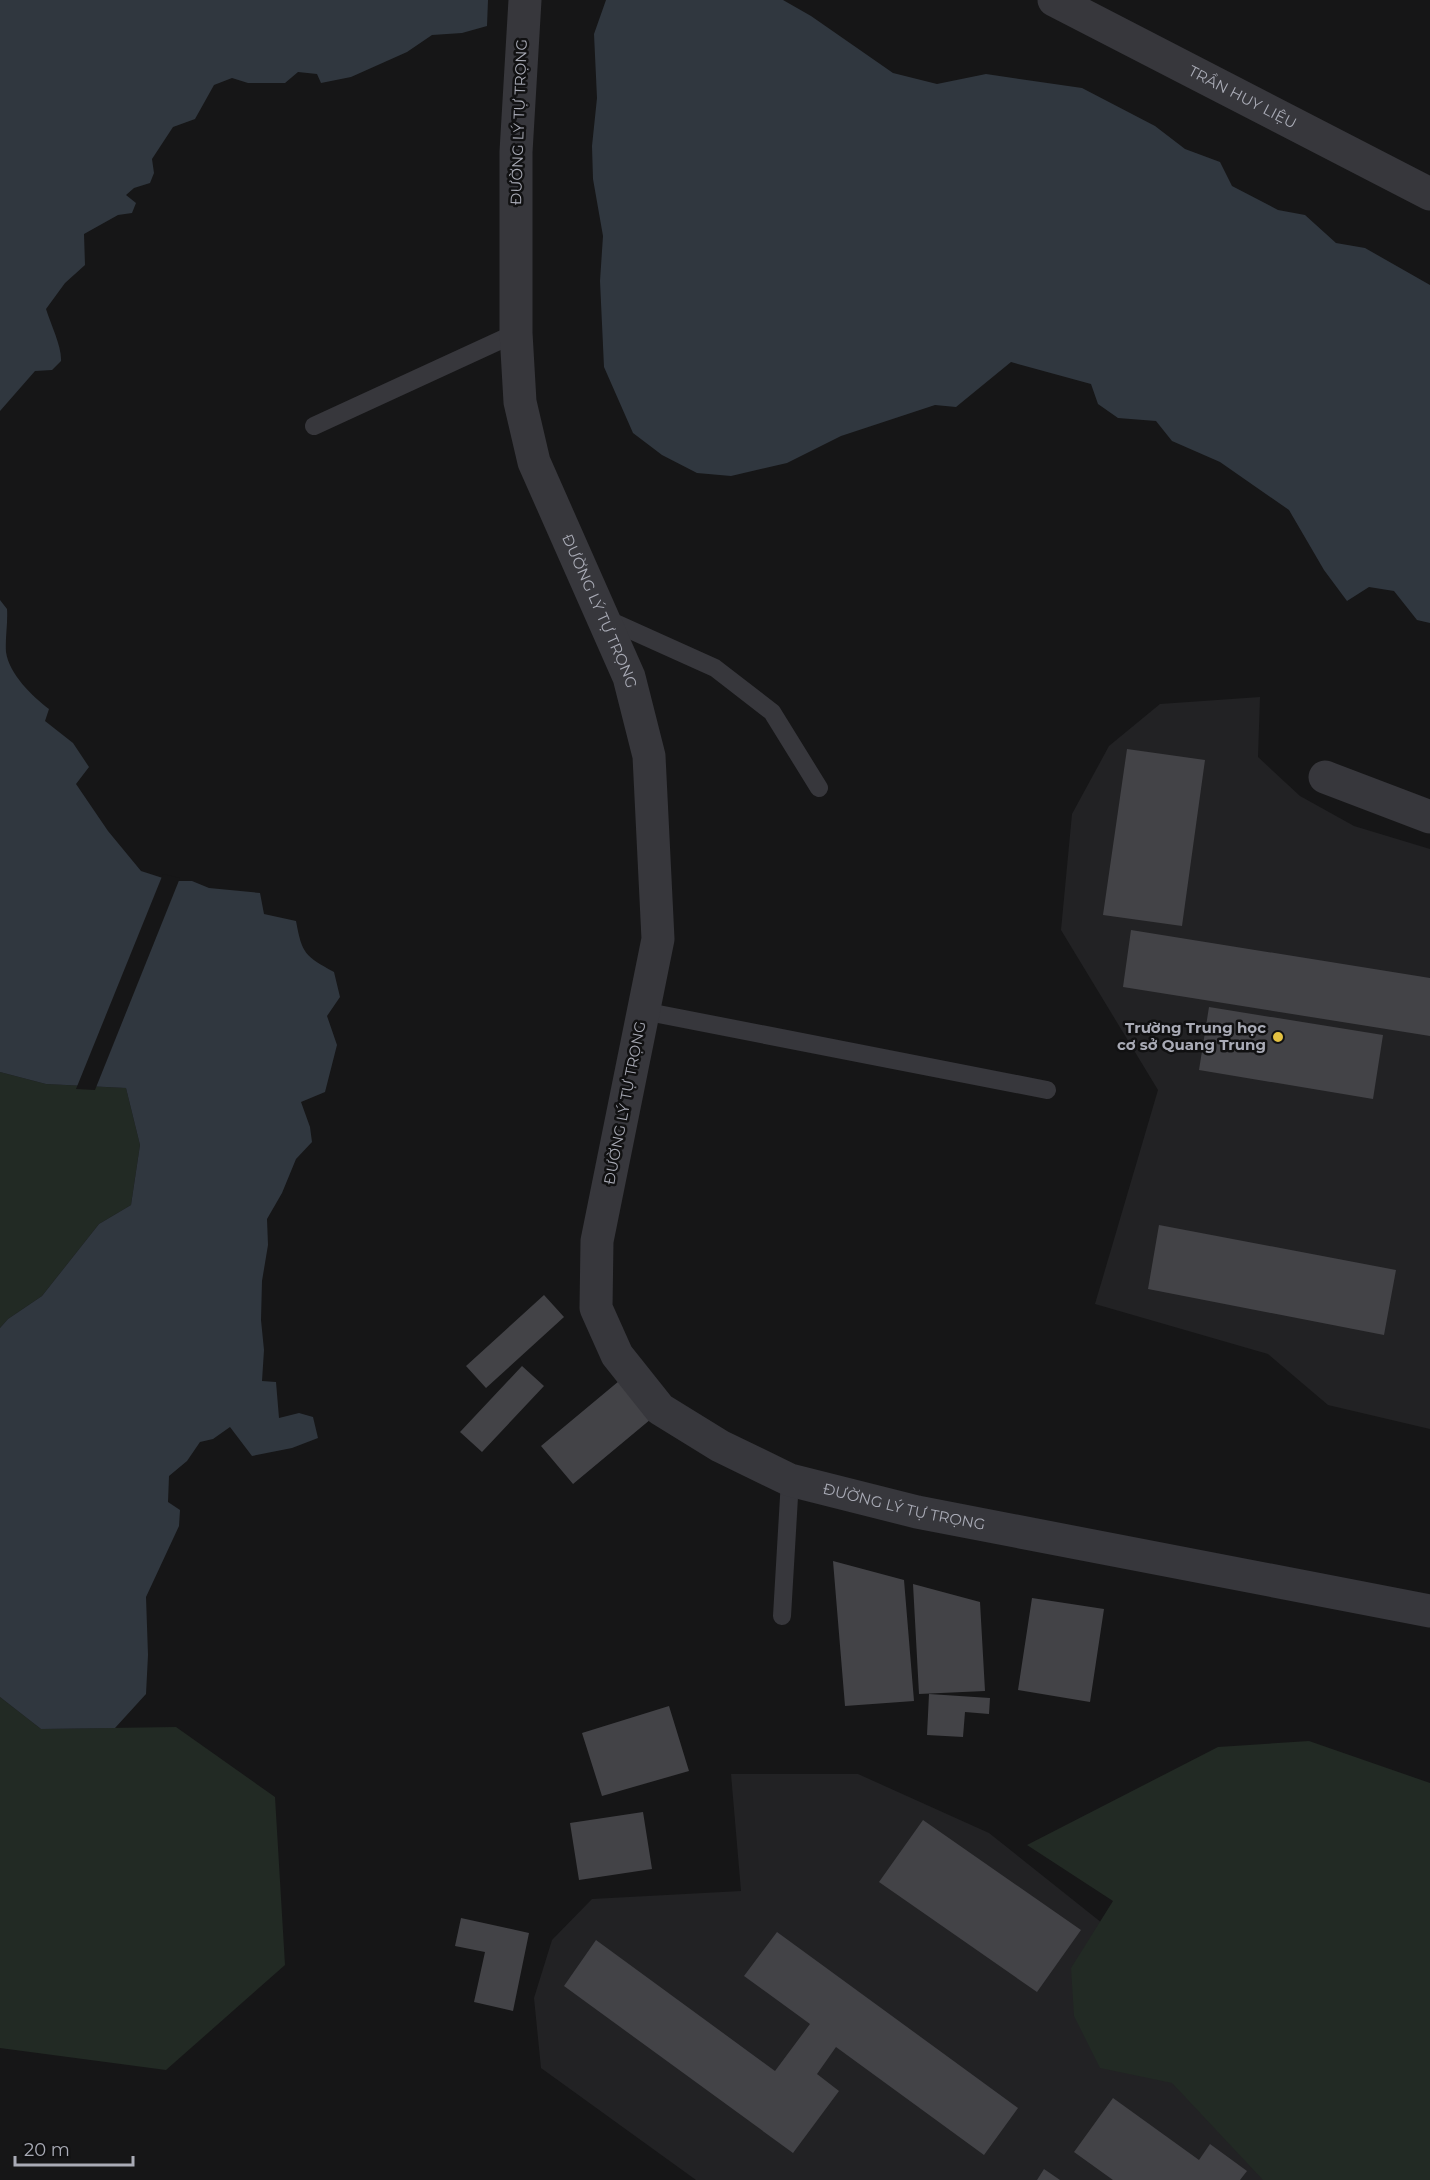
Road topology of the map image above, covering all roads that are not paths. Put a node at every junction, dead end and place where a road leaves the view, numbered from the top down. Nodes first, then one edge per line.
1 (525, 0) edge
2 (1054, 0) edge
3 (1430, 194) edge
4 (516, 333) junction
5 (314, 426) dead end
6 (602, 617) junction
7 (1324, 777) dead end
8 (819, 788) dead end
9 (1430, 818) edge
10 (643, 1011) junction
11 (1047, 1090) dead end
12 (790, 1480) junction
13 (1430, 1611) edge
14 (782, 1616) dead end

1 - 4 street, ĐƯỜNG LÝ TỰ TRỌNG
2 - 3 street, TRẦN HUY LIỆU
4 - 5 lane
4 - 6 street, ĐƯỜNG LÝ TỰ TRỌNG
6 - 8 lane
6 - 10 street, ĐƯỜNG LÝ TỰ TRỌNG
7 - 9 street
10 - 11 lane
10 - 12 street, ĐƯỜNG LÝ TỰ TRỌNG
12 - 13 street, ĐƯỜNG LÝ TỰ TRỌNG
12 - 14 lane

